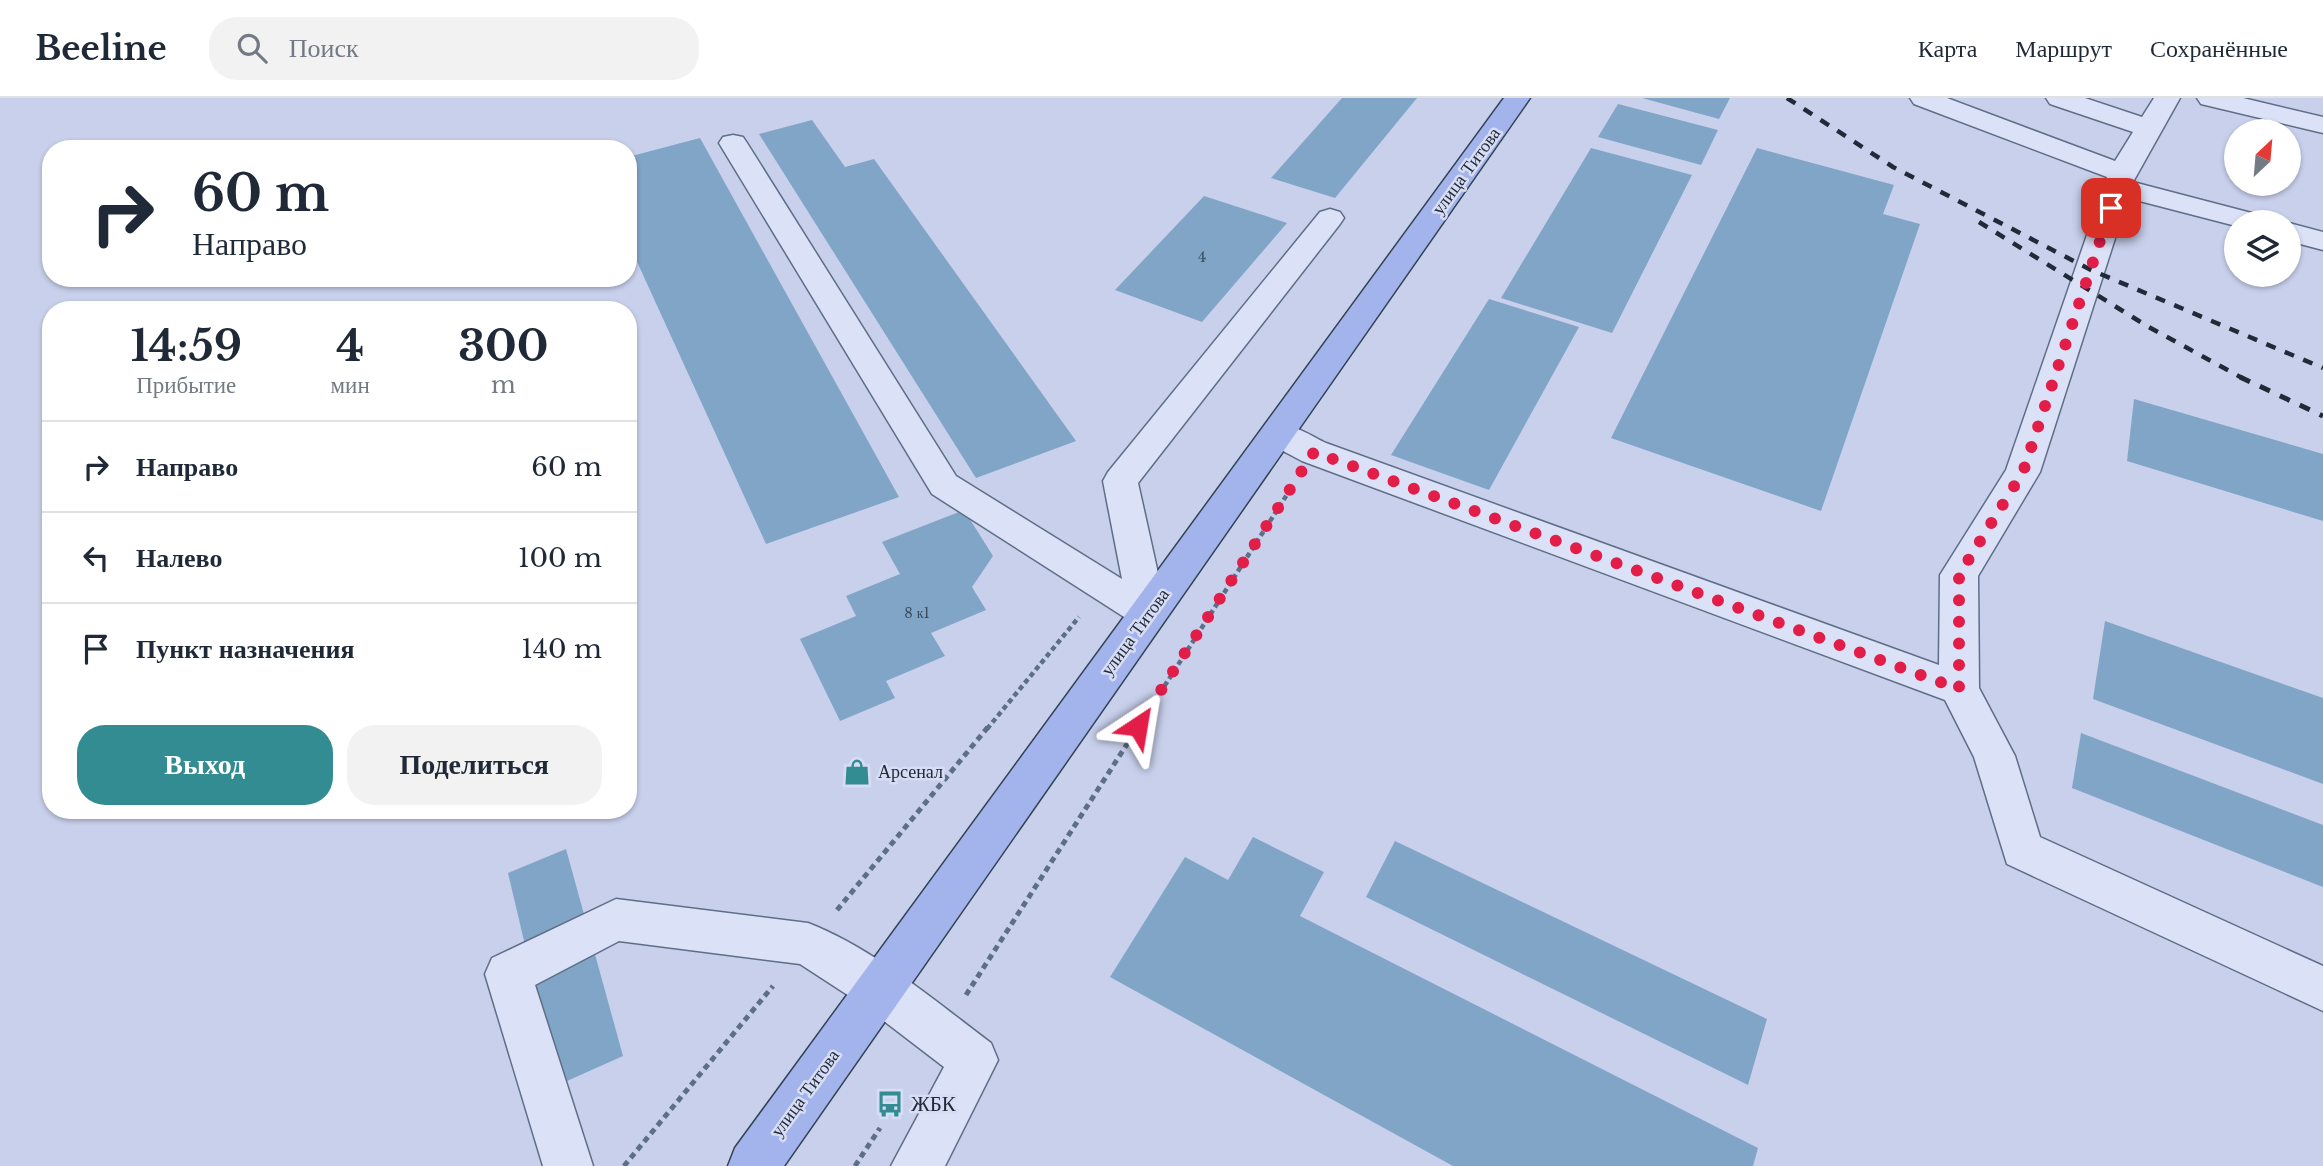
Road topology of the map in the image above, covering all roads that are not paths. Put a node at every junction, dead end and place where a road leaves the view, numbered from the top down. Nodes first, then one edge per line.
1 (1517, 98) edge
2 (1923, 98) edge
3 (2059, 98) edge
4 (2167, 98) edge
5 (2210, 98) edge
6 (2323, 125) edge
7 (2148, 128) junction
8 (733, 143) dead end
9 (2120, 180) junction
10 (2224, 213) edge
11 (1331, 218) dead end
12 (2301, 235) edge
13 (2323, 241) edge
14 (1296, 443) junction
15 (1148, 614) junction
16 (1959, 689) junction
17 (880, 989) junction
18 (2323, 989) edge
19 (568, 1166) edge
20 (753, 1166) edge
21 (916, 1166) edge

1 - 14 main road, улица Титова
2 - 9 lane
3 - 7 lane
4 - 7 lane
5 - 6 lane
7 - 9 lane
8 - 15 lane
9 - 10 lane
9 - 16 lane
11 - 15 lane
12 - 13 lane
14 - 15 main road, улица Титова
14 - 16 lane
15 - 17 main road, улица Титова
16 - 18 lane
17 - 19 lane
17 - 20 main road, улица Титова
17 - 21 lane

